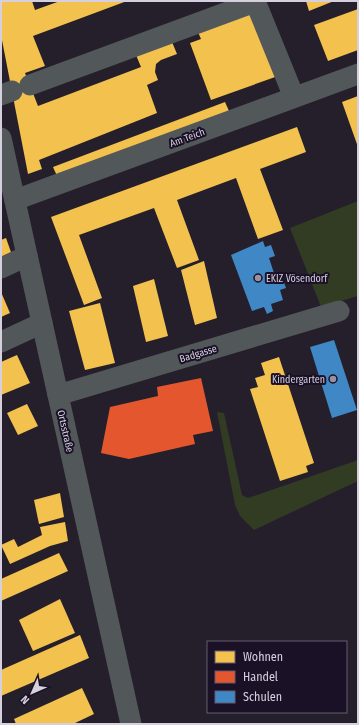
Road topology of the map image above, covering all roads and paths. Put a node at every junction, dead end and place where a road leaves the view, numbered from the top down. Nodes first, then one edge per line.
1 (255, 1) edge
2 (358, 74) edge
3 (14, 90) edge
4 (294, 98) junction
5 (1, 138) edge
6 (15, 200) junction
7 (27, 256) junction
8 (1, 268) edge
9 (339, 311) dead end
10 (42, 323) junction
11 (1, 342) edge
12 (58, 395) junction
13 (131, 724) edge

1 - 3 street
1 - 4 street
2 - 4 street, Am Teich
4 - 6 street, Am Teich
5 - 6 street, Ortsstraße
6 - 7 street, Ortsstraße
7 - 8 street
7 - 10 street, Ortsstraße
9 - 12 street, Badgasse
10 - 11 street
10 - 12 street, Ortsstraße
12 - 13 street, Ortsstraße

